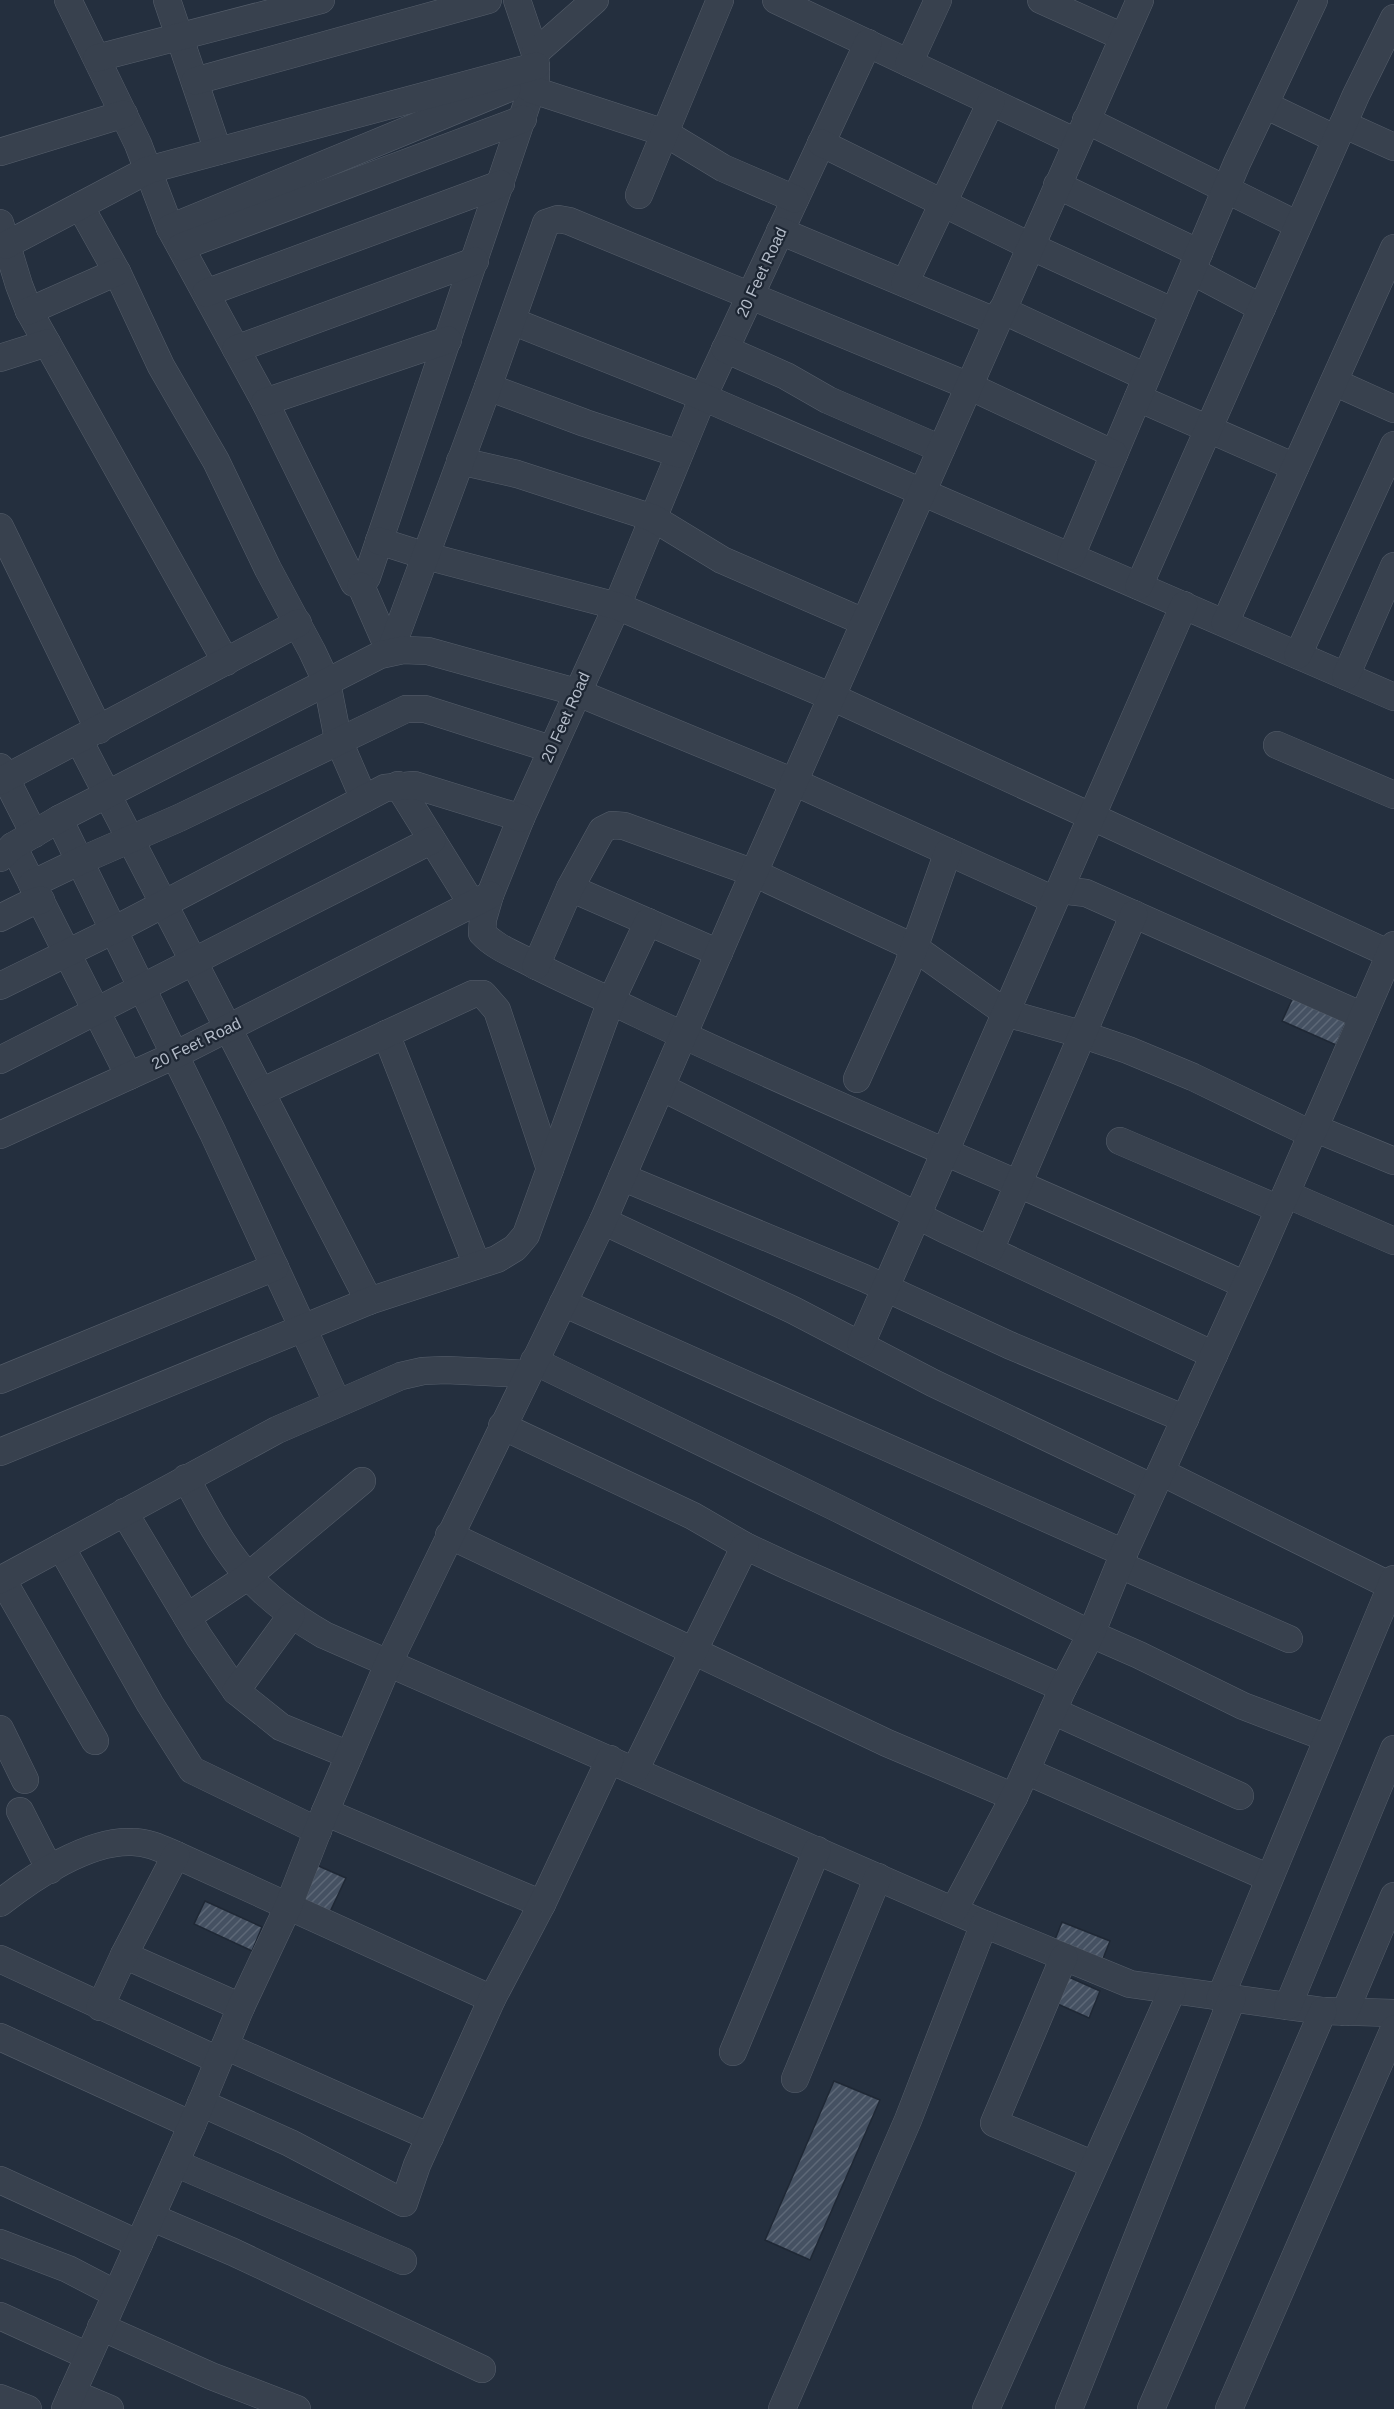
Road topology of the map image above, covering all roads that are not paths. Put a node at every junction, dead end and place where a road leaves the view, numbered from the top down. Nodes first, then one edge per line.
1 (68, 0) edge
2 (167, 0) edge
3 (488, 0) edge
4 (517, 0) edge
5 (594, 0) edge
6 (720, 0) edge
7 (776, 0) edge
8 (938, 0) edge
9 (1041, 0) edge
10 (1140, 0) edge
11 (1314, 0) edge
12 (316, 1) edge
13 (251, 8) edge
14 (1394, 18) edge
15 (180, 37) junction
16 (1123, 38) junction
17 (867, 44) junction
18 (97, 58) junction
19 (909, 63) junction
20 (532, 74) junction
21 (195, 81) junction
22 (991, 102) junction
23 (1265, 105) junction
24 (124, 114) junction
25 (523, 119) junction
26 (1081, 131) junction
27 (1339, 132) junction
28 (665, 133) junction
29 (821, 142) junction
30 (1394, 147) edge
31 (0, 152) edge
32 (218, 152) junction
33 (148, 170) junction
34 (501, 184) junction
35 (1057, 185) junction
36 (1227, 188) junction
37 (639, 195) dead end
38 (795, 199) junction
39 (944, 204) junction
40 (80, 206) junction
41 (1298, 225) junction
42 (780, 231) junction
43 (175, 237) junction
44 (4, 246) edge
45 (1030, 246) junction
46 (1394, 248) edge
47 (475, 261) junction
48 (1195, 262) junction
49 (117, 272) junction
50 (905, 283) junction
51 (206, 293) junction
52 (751, 294) junction
53 (1262, 308) junction
54 (29, 310) junction
55 (1174, 312) junction
56 (999, 316) junction
57 (512, 321) junction
58 (448, 340) junction
59 (47, 343) junction
60 (236, 349) junction
61 (725, 350) junction
62 (0, 358) edge
63 (1334, 382) junction
64 (969, 386) junction
65 (488, 387) junction
66 (1142, 388) junction
67 (702, 398) junction
68 (266, 402) junction
69 (1394, 409) edge
70 (1208, 430) junction
71 (1394, 445) edge
72 (941, 449) junction
73 (679, 454) junction
74 (1114, 454) junction
75 (460, 460) junction
76 (1295, 467) junction
77 (922, 491) junction
78 (653, 518) junction
79 (0, 527) edge
80 (379, 541) junction
81 (426, 556) junction
82 (1071, 556) junction
83 (1394, 566) edge
84 (361, 586) junction
85 (1139, 586) junction
86 (1184, 605) junction
87 (617, 606) junction
88 (864, 622) junction
89 (298, 623) junction
90 (1225, 623) junction
91 (390, 652) junction
92 (1298, 655) junction
93 (226, 662) junction
94 (1346, 676) junction
95 (327, 684) junction
96 (1392, 690) edge
97 (576, 692) junction
98 (832, 697) junction
99 (89, 735) junction
100 (338, 739) junction
101 (1276, 745) dead end
102 (551, 749) junction
103 (2, 775) edge
104 (794, 782) junction
105 (398, 785) junction
106 (106, 795) junction
107 (1394, 795) edge
108 (364, 799) junction
109 (520, 818) junction
110 (1091, 818) junction
111 (59, 819) junction
112 (131, 838) junction
113 (432, 840) junction
114 (16, 846) edge
115 (948, 852) junction
116 (80, 861) junction
117 (754, 873) junction
118 (570, 888) junction
119 (1059, 890) junction
120 (37, 892) junction
121 (481, 899) junction
122 (164, 904) junction
123 (1134, 914) junction
124 (0, 918) edge
125 (648, 922) junction
126 (114, 930) junction
127 (915, 948) junction
128 (1392, 949) edge
129 (67, 953) junction
130 (719, 953) junction
131 (194, 961) junction
132 (536, 966) junction
133 (0, 986) edge
134 (142, 987) junction
135 (611, 1001) junction
136 (96, 1010) junction
137 (1006, 1013) junction
138 (1363, 1016) junction
139 (228, 1028) junction
140 (386, 1034) junction
141 (1081, 1034) junction
142 (683, 1036) junction
143 (175, 1055) junction
144 (0, 1060) edge
145 (129, 1076) junction
146 (856, 1079) dead end
147 (661, 1087) junction
148 (261, 1092) junction
149 (1314, 1128) junction
150 (0, 1135) edge
151 (1120, 1141) dead end
152 (945, 1153) junction
153 (1394, 1161) edge
154 (550, 1169) junction
155 (622, 1177) junction
156 (1018, 1183) junction
157 (1282, 1202) junction
158 (918, 1215) junction
159 (603, 1221) junction
160 (1394, 1240) edge
161 (990, 1250) junction
162 (477, 1265) junction
163 (275, 1267) junction
164 (1245, 1285) junction
165 (886, 1288) junction
166 (369, 1301) junction
167 (563, 1303) junction
168 (304, 1329) junction
169 (861, 1344) junction
170 (1214, 1355) junction
171 (531, 1368) junction
172 (0, 1380) edge
173 (337, 1402) junction
174 (1185, 1419) junction
175 (502, 1426) junction
176 (0, 1452) edge
177 (186, 1478) junction
178 (1157, 1480) junction
179 (362, 1481) dead end
180 (124, 1512) junction
181 (449, 1535) junction
182 (745, 1546) junction
183 (61, 1547) junction
184 (1122, 1559) junction
185 (247, 1577) junction
186 (1, 1579) edge
187 (1393, 1583) edge
188 (291, 1616) junction
189 (187, 1617) junction
190 (1091, 1634) junction
191 (1289, 1639) dead end
192 (692, 1651) junction
193 (389, 1662) junction
194 (236, 1691) junction
195 (1058, 1699) junction
196 (0, 1729) edge
197 (1327, 1738) junction
198 (95, 1741) dead end
199 (1394, 1749) edge
200 (349, 1755) junction
201 (6, 1756) edge
202 (610, 1759) junction
203 (635, 1770) junction
204 (1026, 1771) junction
205 (25, 1780) dead end
206 (1239, 1796) dead end
207 (1014, 1797) junction
208 (20, 1811) dead end
209 (321, 1821) junction
210 (817, 1850) junction
211 (176, 1855) junction
212 (50, 1870) junction
213 (878, 1877) junction
214 (1269, 1878) junction
215 (3, 1893) edge
216 (1394, 1896) edge
217 (542, 1904) junction
218 (288, 1907) junction
219 (954, 1910) junction
220 (984, 1924) junction
221 (124, 1955) junction
222 (1064, 1957) junction
223 (0, 1959) edge
224 (1172, 1991) junction
225 (492, 1998) junction
226 (1226, 1998) junction
227 (1288, 2006) junction
228 (100, 2007) junction
229 (241, 2007) junction
230 (1334, 2011) junction
231 (1394, 2013) edge
232 (1394, 2029) edge
233 (0, 2037) edge
234 (734, 2052) dead end
235 (221, 2053) junction
236 (795, 2079) dead end
237 (197, 2114) junction
238 (430, 2137) junction
239 (175, 2163) junction
240 (1094, 2165) junction
241 (0, 2180) edge
242 (151, 2217) junction
243 (0, 2243) edge
244 (139, 2244) junction
245 (403, 2261) dead end
246 (116, 2294) junction
247 (0, 2316) edge
248 (101, 2327) junction
249 (88, 2356) junction
250 (482, 2368) dead end
251 (0, 2398) edge
252 (68, 2401) edge
253 (28, 2409) edge
254 (110, 2409) edge
255 (297, 2409) edge
256 (782, 2409) edge
257 (986, 2409) edge
258 (1069, 2409) edge
259 (1151, 2409) edge
260 (1229, 2409) edge

1 - 18 street
2 - 15 street
3 - 21 street
4 - 20 street
5 - 20 street
6 - 28 street
7 - 17 street
8 - 19 street
9 - 16 street
10 - 16 street
11 - 23 street
12 - 13 street
13 - 15 street
14 - 27 street
15 - 18 street
15 - 21 street
16 - 26 street
17 - 19 street
17 - 29 street, 20 Feet Road
18 - 24 street
19 - 22 street
20 - 25 street
20 - 28 street
20 - 32 street
20 - 43 street
21 - 32 street
22 - 26 street
22 - 39 street
23 - 27 street
23 - 36 street
24 - 31 street
24 - 33 street
25 - 34 street
25 - 43 street
26 - 35 street
26 - 36 street
27 - 30 street
27 - 41 street
28 - 37 street
28 - 38 street
29 - 38 street, 20 Feet Road
29 - 39 street
32 - 33 street
33 - 40 street
33 - 43 street
34 - 47 street
34 - 51 street
35 - 45 street
35 - 48 street
36 - 41 street
36 - 48 street
38 - 42 street, 20 Feet Road
39 - 45 street
39 - 50 street
40 - 44 street
40 - 49 street
41 - 53 street
42 - 50 street
42 - 52 street, 20 Feet Road
43 - 51 street
44 - 54 street
45 - 55 street
45 - 56 street
46 - 63 street
47 - 58 street
47 - 60 street
48 - 53 street
48 - 55 street
49 - 54 street
49 - 89 street
50 - 56 street
51 - 60 street
52 - 57 street
52 - 61 street, 20 Feet Road
52 - 64 street
53 - 70 street
54 - 59 street
55 - 66 street
56 - 64 street
56 - 66 street
57 - 65 street
57 - 67 street
58 - 68 street
58 - 80 street
59 - 62 street
59 - 93 street
60 - 68 street
61 - 67 street, 20 Feet Road
61 - 72 street
63 - 69 street
63 - 76 street
64 - 72 street
64 - 74 street
65 - 73 street
65 - 75 street
66 - 70 street
66 - 74 street
67 - 73 street, 20 Feet Road
67 - 77 street
68 - 84 street
70 - 76 street
70 - 85 street
71 - 92 street
72 - 77 street
73 - 78 street, 20 Feet Road
74 - 82 street
75 - 78 street
75 - 81 street
76 - 90 street
77 - 82 street
77 - 88 street
78 - 87 street, 20 Feet Road
78 - 88 street
79 - 99 street
80 - 81 street
80 - 84 street
81 - 87 street
81 - 91 street
82 - 85 street
83 - 94 street
84 - 91 street
85 - 86 street
86 - 90 street
86 - 110 street
87 - 97 street, 20 Feet Road
87 - 98 street
88 - 98 street
89 - 93 street
89 - 95 street
90 - 92 street
91 - 95 street
91 - 97 street
92 - 94 street
93 - 99 street
94 - 96 street
95 - 100 street
95 - 106 street
97 - 102 street, 20 Feet Road
97 - 104 street
98 - 104 street
98 - 110 street
99 - 103 street
99 - 106 street
100 - 102 street
100 - 108 street
100 - 112 street
101 - 107 street
102 - 109 street, 20 Feet Road
103 - 114 street
104 - 115 street
104 - 117 street
105 - 108 street
105 - 109 street
105 - 113 street
106 - 111 street
106 - 112 street
108 - 122 street
109 - 121 street, 20 Feet Road
110 - 119 street
110 - 128 street
111 - 114 street
111 - 116 street
112 - 116 street
112 - 122 street
113 - 121 street
113 - 131 street
114 - 120 street
115 - 119 street
115 - 127 street
116 - 120 street
116 - 126 street
117 - 118 street
117 - 127 street
117 - 130 street
118 - 125 street
118 - 132 street
119 - 123 street
119 - 137 street
120 - 124 street
120 - 129 street
121 - 132 street
121 - 139 street, 20 Feet Road
122 - 126 street
122 - 131 street
123 - 138 street
123 - 141 street
125 - 130 street
125 - 135 street
126 - 129 street
126 - 134 street
127 - 137 street
127 - 146 street
128 - 138 street
129 - 133 street
129 - 136 street
130 - 142 street
131 - 134 street
131 - 139 street
132 - 135 street
134 - 136 street
134 - 143 street
135 - 142 street
135 - 154 street
136 - 144 street
136 - 145 street
137 - 141 street
137 - 152 street
138 - 149 street
139 - 143 street, 20 Feet Road
139 - 148 street
140 - 148 street
140 - 154 street
140 - 162 street
141 - 149 street
141 - 156 street
142 - 147 street
142 - 152 street
143 - 145 street, 20 Feet Road
143 - 163 street
145 - 150 street, 20 Feet Road
147 - 155 street
147 - 158 street
148 - 166 street
149 - 153 street
149 - 157 street
151 - 157 street
152 - 156 street
152 - 158 street
154 - 162 street
155 - 159 street
155 - 165 street
156 - 161 street
156 - 164 street
157 - 160 street
157 - 164 street
158 - 161 street
158 - 165 street
159 - 167 street
159 - 169 street
161 - 170 street
162 - 166 street
163 - 168 street
163 - 172 street
164 - 170 street
165 - 169 street
165 - 174 street
166 - 168 street
167 - 171 street
167 - 184 street
168 - 173 street
168 - 176 street
169 - 178 street
170 - 174 street
171 - 173 street
171 - 175 street
171 - 190 street
173 - 177 street
174 - 178 street
175 - 181 street
175 - 182 street
177 - 180 street
177 - 185 street
178 - 184 street
178 - 187 street
179 - 185 street
180 - 183 street
180 - 189 street
181 - 192 street
181 - 193 street
182 - 192 street
182 - 195 street
183 - 186 street
183 - 209 street
184 - 190 street
184 - 191 street
185 - 188 street
185 - 189 street
186 - 198 street
187 - 197 street
188 - 193 street
188 - 194 street
189 - 194 street
190 - 195 street
190 - 197 street
192 - 203 street
192 - 207 street
193 - 200 street
193 - 202 street
194 - 200 street
195 - 204 street
195 - 206 street
196 - 201 street
197 - 214 street
199 - 227 street
200 - 209 street
201 - 205 street
202 - 203 street
202 - 217 street
203 - 210 street
204 - 207 street
204 - 214 street
207 - 219 street
208 - 212 street
209 - 217 street
209 - 218 street
210 - 213 street
210 - 234 street
211 - 212 street
211 - 218 street
211 - 221 street
212 - 215 street
213 - 219 street
213 - 236 street
214 - 226 street
216 - 230 street
217 - 225 street
218 - 225 street
218 - 229 street
219 - 220 street
220 - 222 street
220 - 256 street
221 - 228 street
221 - 229 street
222 - 224 street
222 - 240 street
223 - 228 street
224 - 226 street
224 - 240 street
225 - 238 street
226 - 227 street
226 - 258 street
227 - 230 street
228 - 235 street
229 - 235 street
230 - 231 street
230 - 259 street
232 - 260 street
233 - 237 street
235 - 237 street
235 - 238 street
237 - 238 street
237 - 239 street
239 - 242 street
239 - 245 street
240 - 257 street
241 - 244 street
242 - 244 street
242 - 250 street
243 - 246 street
244 - 246 street
246 - 248 street
247 - 249 street
248 - 249 street
248 - 255 street
249 - 252 street
251 - 253 street
252 - 254 street

